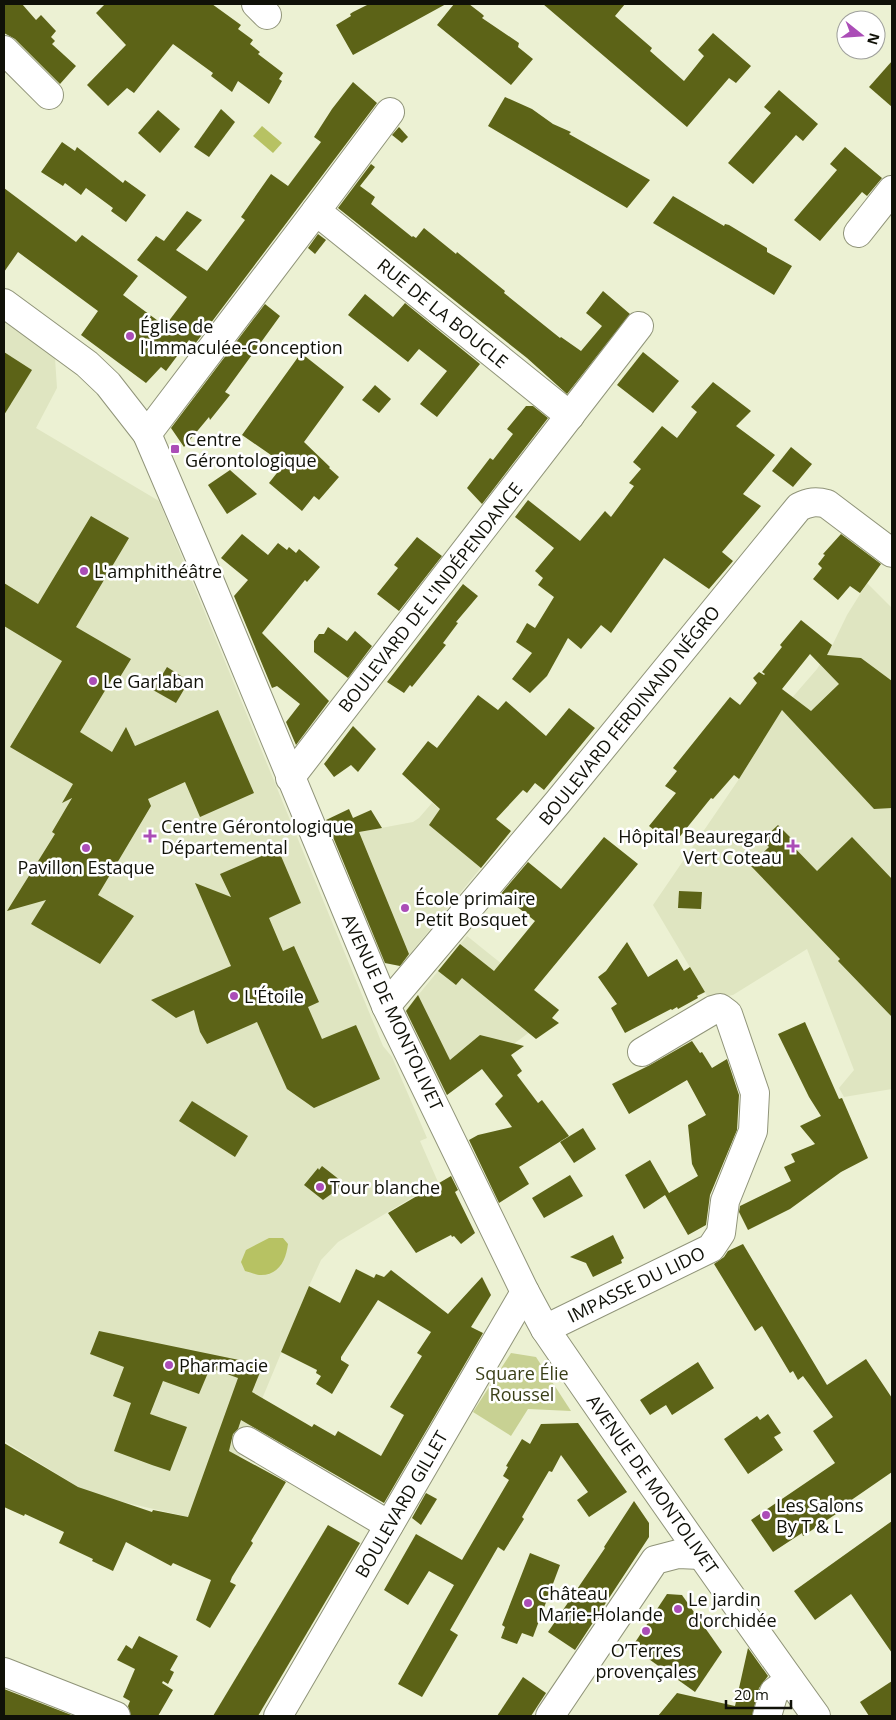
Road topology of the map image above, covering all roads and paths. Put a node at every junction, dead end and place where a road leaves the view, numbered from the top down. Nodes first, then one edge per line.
1 (4, 50) edge
2 (49, 95) dead end
3 (390, 112) dead end
4 (892, 190) edge
5 (316, 210) junction
6 (858, 233) dead end
7 (4, 303) edge
8 (639, 326) dead end
9 (570, 416) junction
10 (147, 434) junction
11 (892, 553) edge
12 (290, 778) junction
13 (386, 1006) junction
14 (642, 1052) dead end
15 (525, 1292) junction
16 (545, 1329) junction
17 (246, 1441) dead end
18 (670, 1511) junction
19 (389, 1525) junction
20 (701, 1554) junction
21 (655, 1560) junction
22 (4, 1672) edge
23 (790, 1680) junction
24 (116, 1716) edge
25 (278, 1716) edge
26 (550, 1716) edge
27 (767, 1716) edge
28 (816, 1716) edge

1 - 2 street
3 - 5 street
4 - 6 street
5 - 9 street, RUE DE LA BOUCLE
5 - 10 street
7 - 10 street, AVENUE DE MONTOLIVET
8 - 9 street, BOULEVARD DE L'INDÉPENDANCE
9 - 12 street, BOULEVARD DE L'INDÉPENDANCE
10 - 12 street, AVENUE DE MONTOLIVET
11 - 13 street, BOULEVARD FERDINAND NÉGRO
12 - 13 street, AVENUE DE MONTOLIVET
13 - 15 street, AVENUE DE MONTOLIVET
14 - 16 street, IMPASSE DU LIDO
15 - 16 street, AVENUE DE MONTOLIVET
15 - 19 street, BOULEVARD GILLET
16 - 18 street, AVENUE DE MONTOLIVET
17 - 19 street
18 - 20 street, AVENUE DE MONTOLIVET
18 - 21 street
19 - 25 street, BOULEVARD GILLET
20 - 21 street
20 - 23 street, AVENUE DE MONTOLIVET
21 - 26 street
22 - 24 street
23 - 27 street
23 - 28 street, AVENUE DE MONTOLIVET

